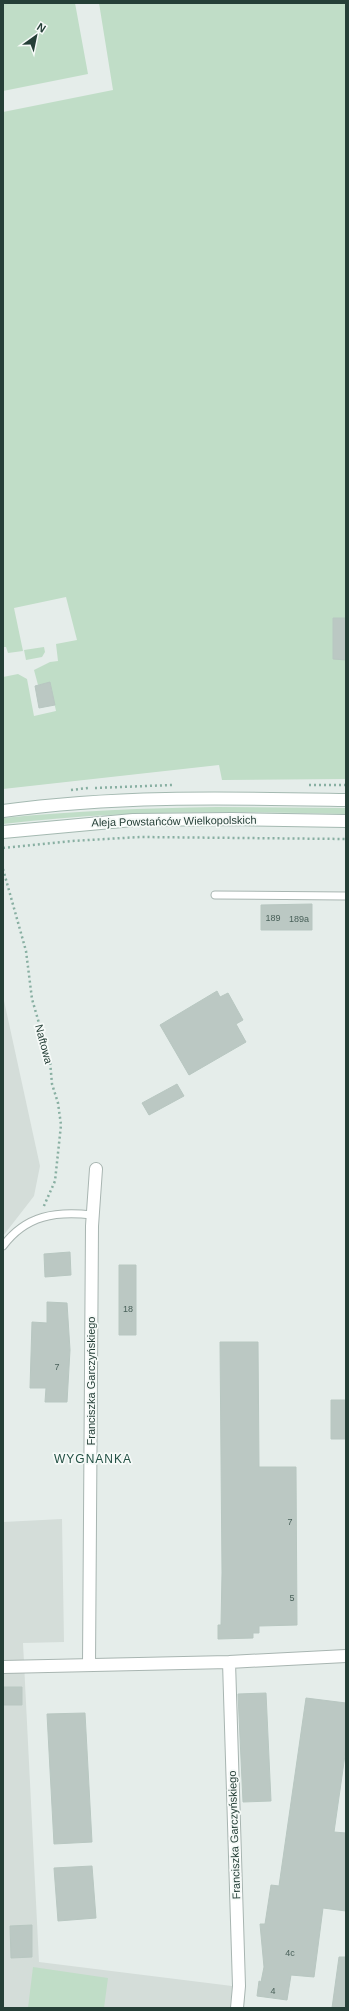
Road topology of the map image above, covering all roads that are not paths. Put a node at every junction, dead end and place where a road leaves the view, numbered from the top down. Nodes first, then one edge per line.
1 (346, 800) edge
2 (3, 811) edge
3 (346, 821) edge
4 (3, 832) edge
5 (215, 895) dead end
6 (346, 896) edge
7 (96, 1170) dead end
8 (92, 1215) junction
9 (3, 1246) edge
10 (346, 1656) edge
11 (229, 1662) junction
12 (89, 1665) junction
13 (3, 1667) edge
14 (238, 2008) edge

1 - 2 street, Aleja Powstańców Wielkopolskich
3 - 4 street, Aleja Powstańców Wielkopolskich
5 - 6 lane
7 - 8 street, Franciszka Garczyńskiego
8 - 9 lane
8 - 12 street, Franciszka Garczyńskiego
10 - 11 street
11 - 12 street
11 - 14 street, Franciszka Garczyńskiego
12 - 13 street

